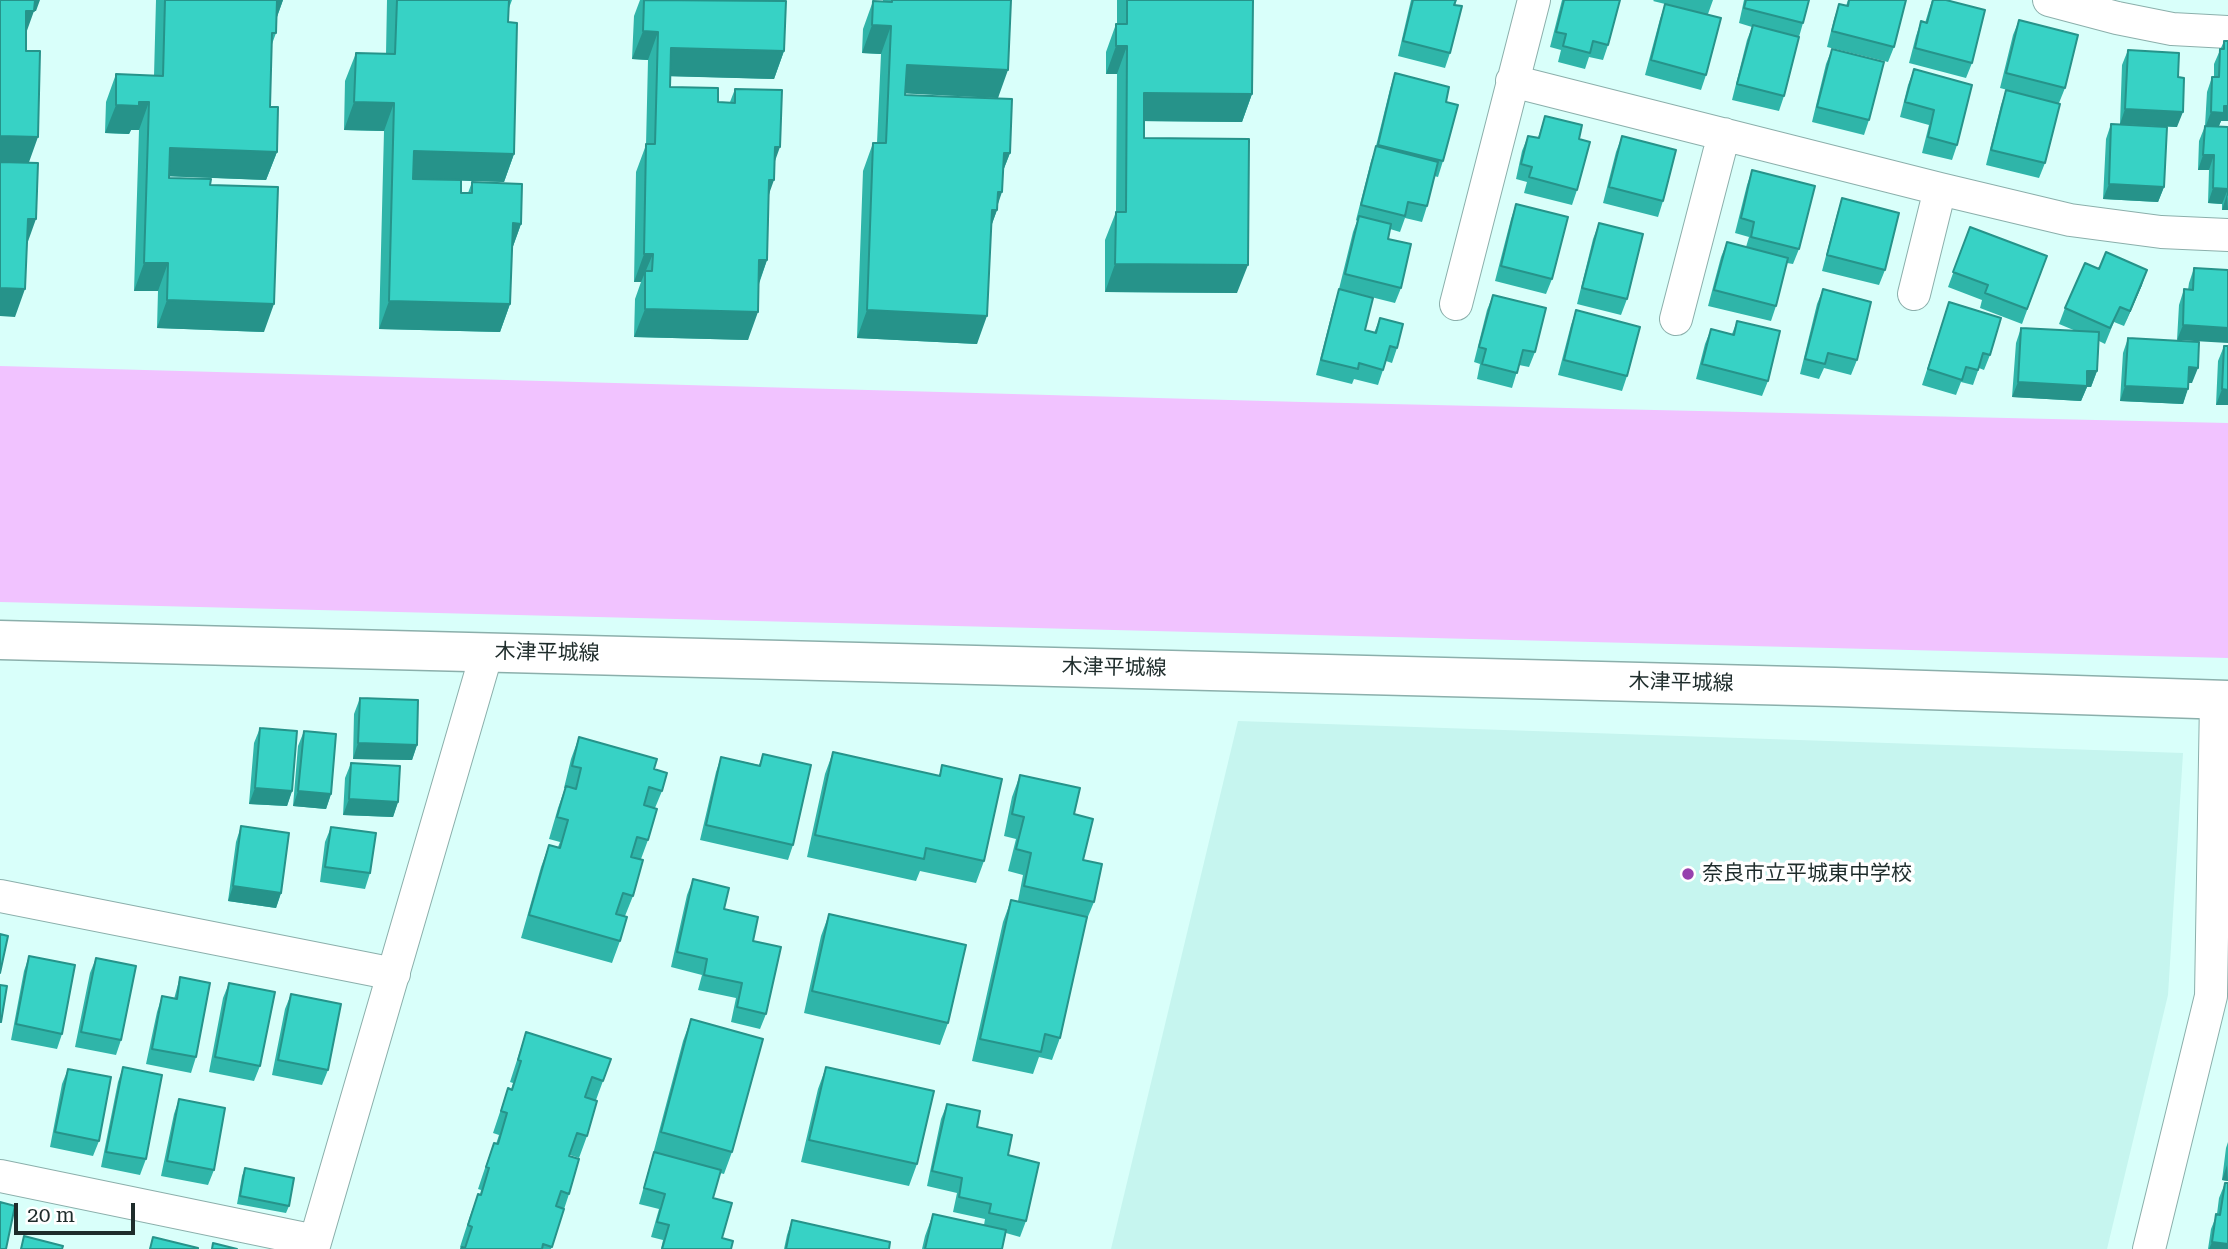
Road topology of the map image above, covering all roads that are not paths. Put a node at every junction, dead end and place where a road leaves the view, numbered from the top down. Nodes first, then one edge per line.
1 (1534, 0) edge
2 (2049, 0) edge
3 (2228, 32) edge
4 (1512, 81) junction
5 (1724, 135) junction
6 (1940, 189) junction
7 (2228, 235) edge
8 (1914, 294) dead end
9 (1456, 304) dead end
10 (1676, 319) dead end
11 (0, 640) edge
12 (487, 652) junction
13 (2222, 700) edge
14 (0, 896) edge
15 (394, 974) junction
16 (2219, 996) edge
17 (0, 1176) edge
18 (314, 1245) edge
19 (2149, 1249) edge

1 - 4 street
2 - 3 street
4 - 5 street
4 - 9 street
5 - 6 street
5 - 10 street
6 - 7 street
6 - 8 street
11 - 12 main road, 木津平城線
12 - 13 main road, 木津平城線
12 - 15 street
13 - 16 street
14 - 15 street
15 - 18 street
16 - 19 street
17 - 18 street

